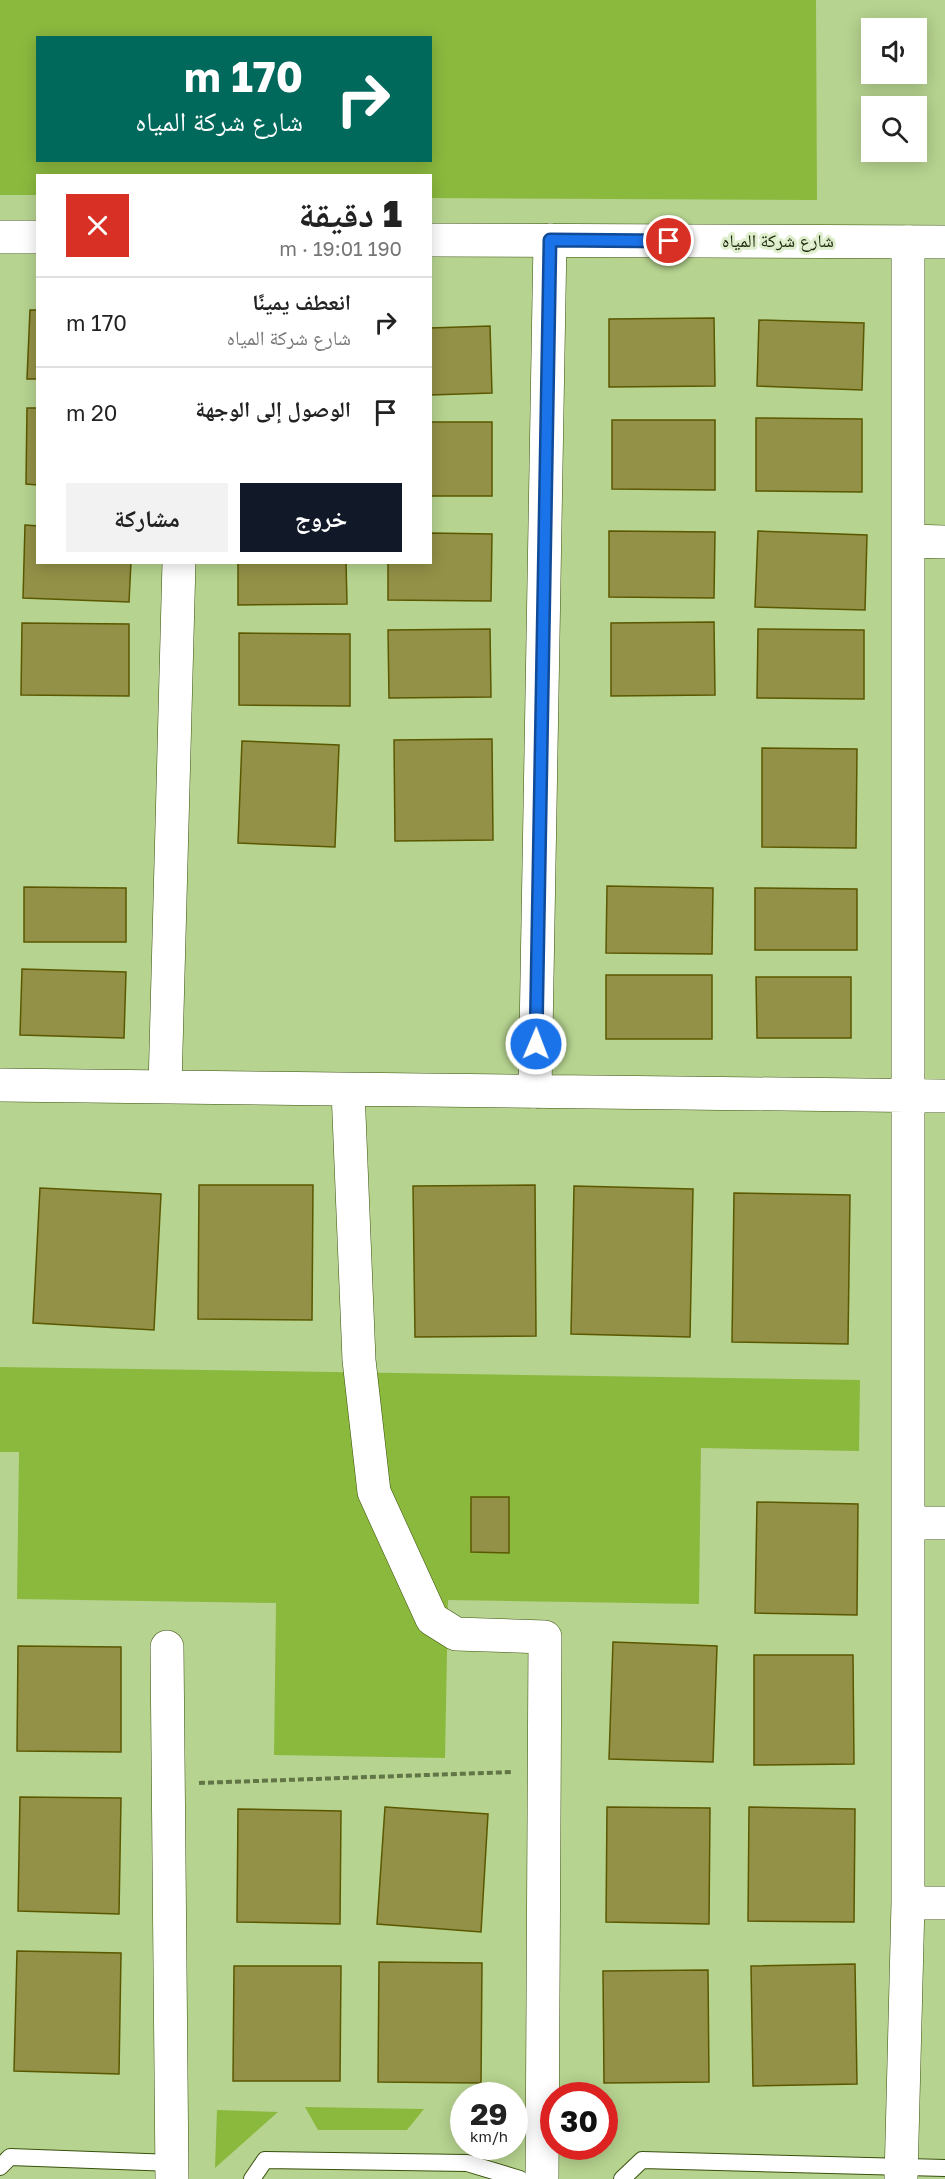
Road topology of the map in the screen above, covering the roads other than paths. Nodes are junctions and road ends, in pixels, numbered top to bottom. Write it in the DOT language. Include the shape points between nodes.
graph roads {
  1 [pos="0,237"];
  2 [pos="36,237"];
  3 [pos="432,240"];
  4 [pos="550,240"];
  5 [pos="908,242"];
  6 [pos="945,242"];
  7 [pos="908,542"];
  8 [pos="945,542"];
  9 [pos="179,564"];
  10 [pos="0,1085"];
  11 [pos="165,1087"];
  12 [pos="348,1090"];
  13 [pos="535,1092"];
  14 [pos="908,1096"];
  15 [pos="945,1096"];
  16 [pos="908,1523"];
  17 [pos="945,1523"];
  18 [pos="167,1647"];
  19 [pos="908,1903"];
  20 [pos="945,1904"];
  21 [pos="0,2167"];
  22 [pos="945,2168"];
  23 [pos="172,2171"];
  24 [pos="901,2174"];
  25 [pos="252,2179"];
  26 [pos="520,2179"];
  27 [pos="542,2179"];
  28 [pos="622,2179"];
  1 -- 2 [label="street"];
  3 -- 4 [label="street, شارع شركة المياه"];
  4 -- 5 [label="street, شارع شركة المياه"];
  4 -- 13 [label="street"];
  5 -- 6 [label="street, شارع شركة المياه"];
  5 -- 7 [label="street"];
  7 -- 8 [label="street"];
  7 -- 14 [label="street"];
  9 -- 11 [label="street"];
  10 -- 11 [label="street"];
  11 -- 12 [label="street"];
  12 -- 13 [label="street"];
  12 -- 27 [label="street" via="359,1360 374,1492 432,1619 456,1634 545,1637"];
  13 -- 14 [label="street"];
  14 -- 15 [label="street"];
  14 -- 16 [label="street"];
  16 -- 17 [label="street"];
  16 -- 19 [label="street"];
  18 -- 23 [label="street"];
  19 -- 20 [label="street"];
  19 -- 24 [label="street"];
  21 -- 23 [label="lane" via="10,2157"];
  22 -- 24 [label="lane"];
  24 -- 28 [label="lane" via="642,2160"];
  25 -- 26 [label="lane" via="265,2160 467,2163"];
}
